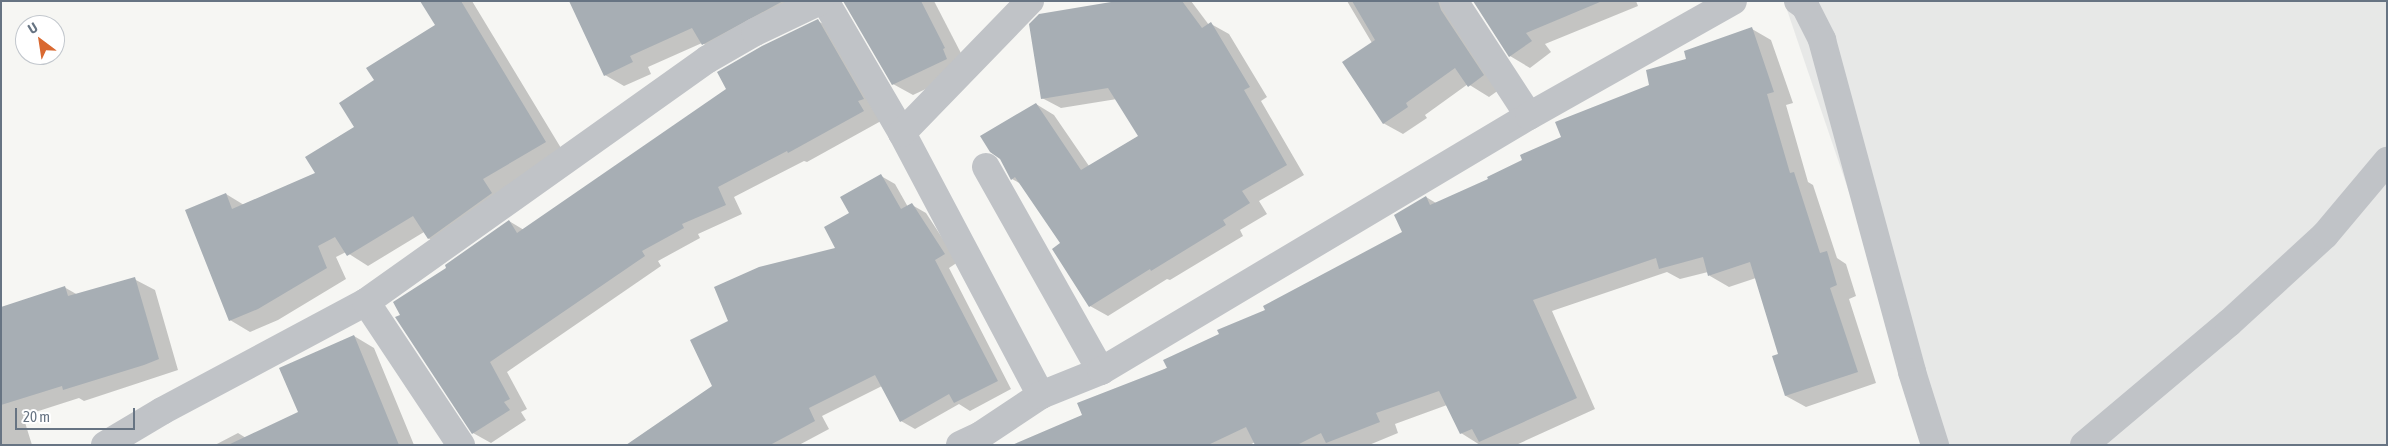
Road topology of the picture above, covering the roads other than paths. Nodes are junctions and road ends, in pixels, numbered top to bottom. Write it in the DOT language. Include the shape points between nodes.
graph roads {
  1 [pos="820,1"];
  2 [pos="824,1"];
  3 [pos="1030,1"];
  4 [pos="1454,1"];
  5 [pos="1733,1"];
  6 [pos="1798,1"];
  7 [pos="1529,116"];
  8 [pos="902,133"];
  9 [pos="2387,161"];
  10 [pos="986,167"];
  11 [pos="366,302"];
  12 [pos="1101,371"];
  13 [pos="1041,396"];
  14 [pos="976,441"];
  15 [pos="105,445"];
  16 [pos="461,445"];
  17 [pos="1935,445"];
  18 [pos="2084,445"];
  1 -- 11 [label="street" via="708,59"];
  2 -- 8 [label="street"];
  3 -- 8 [label="street"];
  4 -- 7 [label="street"];
  5 -- 7 [label="street"];
  6 -- 17 [label="street" via="1805,6 1822,40 1912,372"];
  7 -- 12 [label="street"];
  8 -- 13 [label="street"];
  9 -- 18 [label="street" via="2325,235 2228,323"];
  10 -- 12 [label="street"];
  11 -- 15 [label="street"];
  11 -- 16 [label="street"];
  12 -- 13 [label="street"];
  13 -- 14 [label="street"];
}
